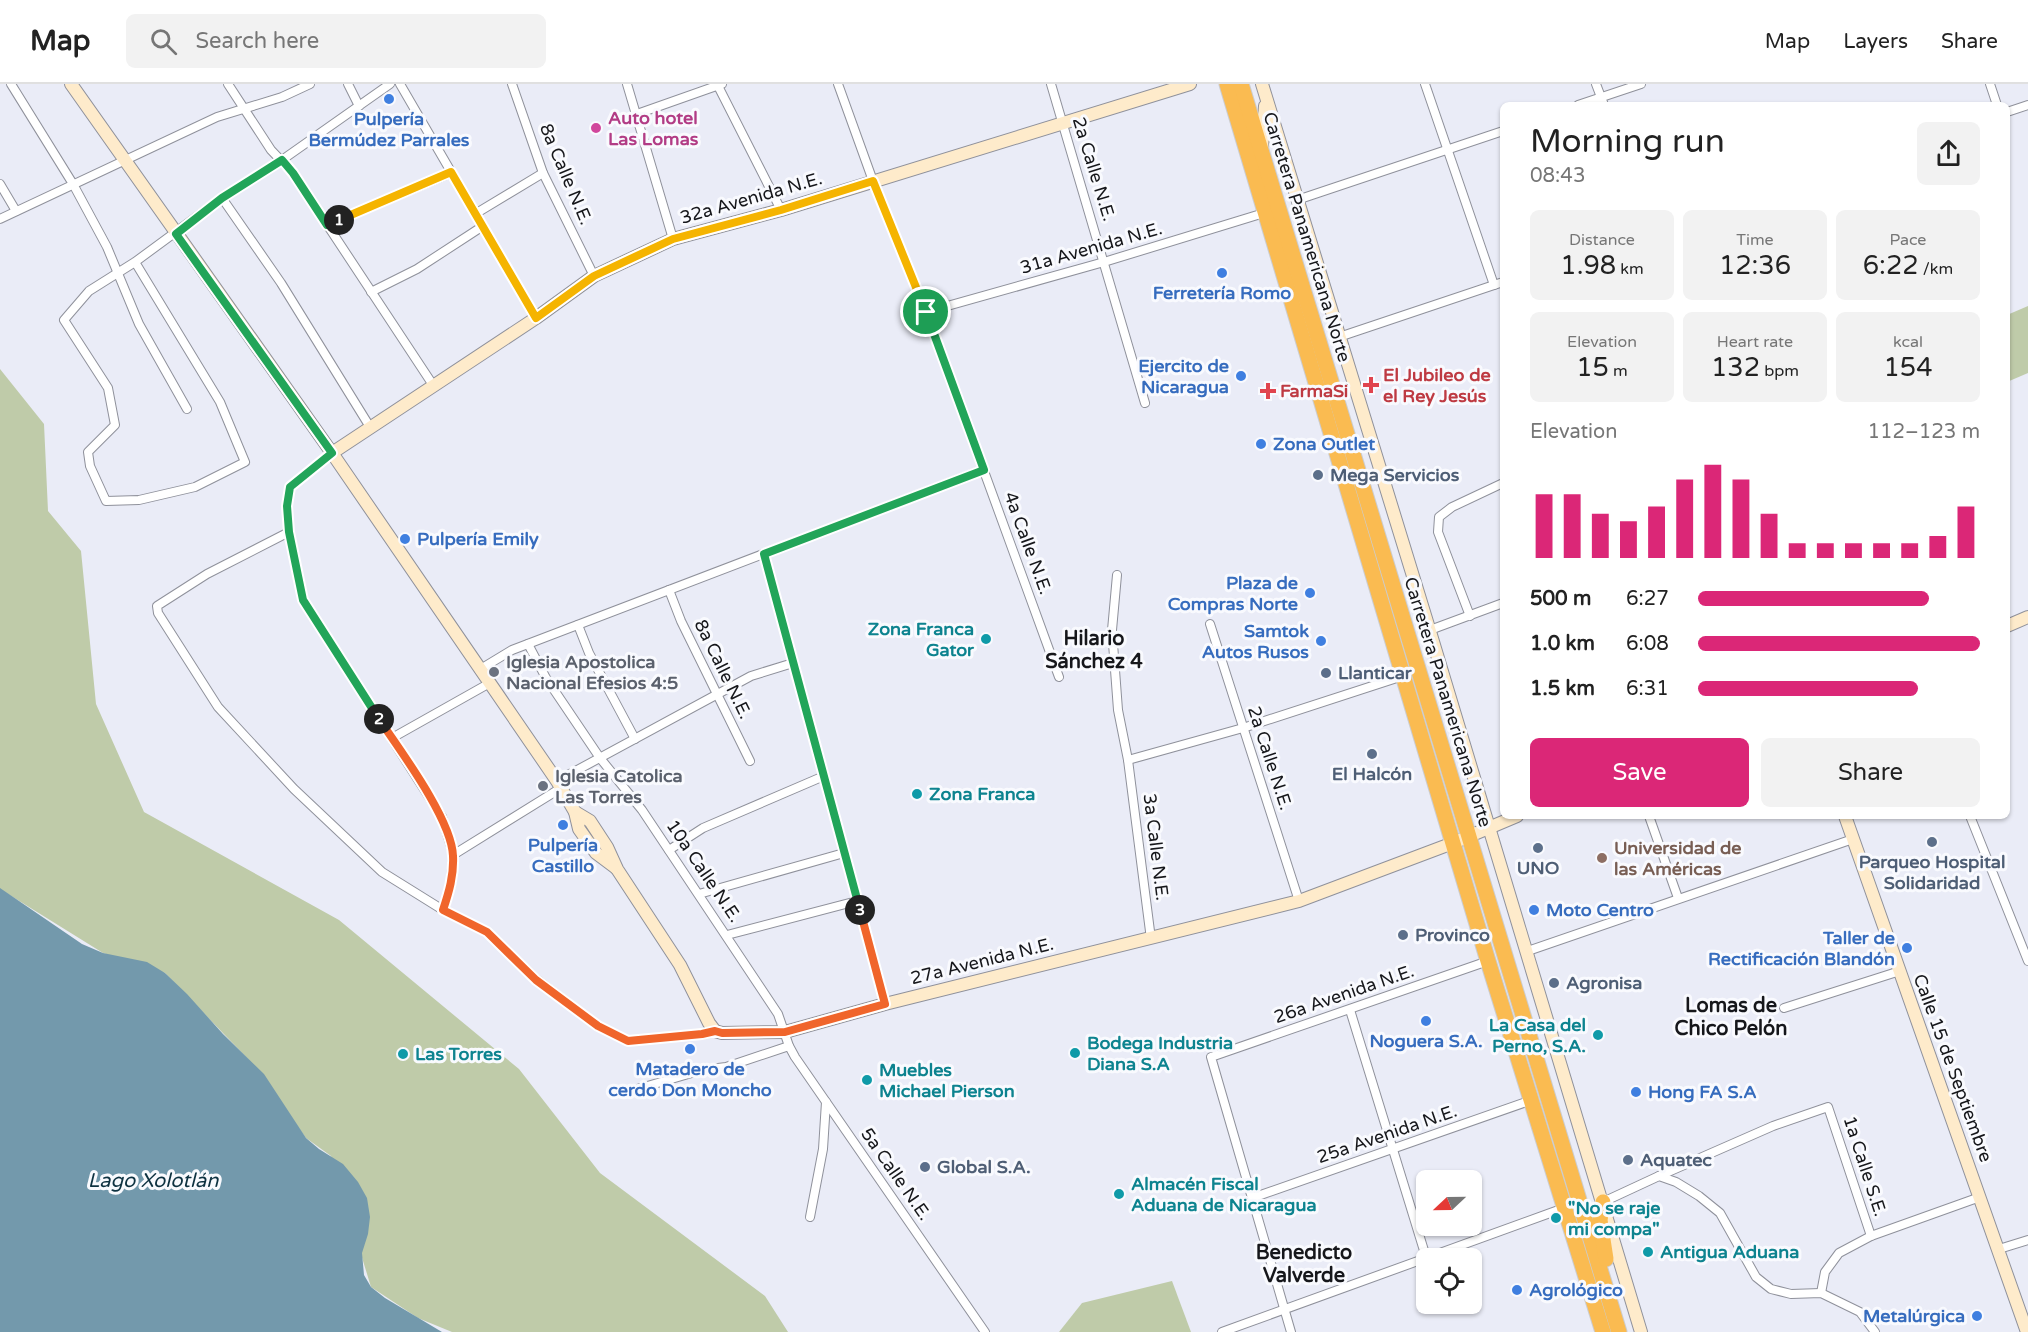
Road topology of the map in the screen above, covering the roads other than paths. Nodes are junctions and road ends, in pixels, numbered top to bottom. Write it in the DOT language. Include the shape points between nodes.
graph roads {
  1 [pos="11,84"];
  2 [pos="71,84"];
  3 [pos="228,84"];
  4 [pos="310,84"];
  5 [pos="348,84"];
  6 [pos="390,84"];
  7 [pos="400,84"];
  8 [pos="512,84"];
  9 [pos="627,84"];
  10 [pos="838,84"];
  11 [pos="1051,84"];
  12 [pos="1190,84"];
  13 [pos="1227,84"];
  14 [pos="1241,84"];
  15 [pos="1425,84"];
  16 [pos="1596,84"];
  17 [pos="1641,84"];
  18 [pos="1990,84"];
  19 [pos="719,85"];
  20 [pos="1263,90"];
  21 [pos="1602,101"];
  22 [pos="1997,102"];
  23 [pos="2028,105"];
  24 [pos="359,106"];
  25 [pos="245,109"];
  26 [pos="2010,111"];
  27 [pos="637,114"];
  28 [pos="1063,124"];
  29 [pos="1500,132"];
  30 [pos="1447,151"];
  31 [pos="1262,155"];
  32 [pos="124,160"];
  33 [pos="282,160"];
  34 [pos="451,172"];
  35 [pos="543,173"];
  36 [pos="873,181"];
  37 [pos="0,184"];
  38 [pos="73,184"];
  39 [pos="222,198"];
  40 [pos="1297,200"];
  41 [pos="781,210"];
  42 [pos="16,211"];
  43 [pos="1264,213"];
  44 [pos="476,214"];
  45 [pos="0,219"];
  46 [pos="327,225"];
  47 [pos="483,226"];
  48 [pos="176,234"];
  49 [pos="673,239"];
  50 [pos="135,262"];
  51 [pos="1104,262"];
  52 [pos="118,274"];
  53 [pos="594,276"];
  54 [pos="1500,283"];
  55 [pos="1494,285"];
  56 [pos="371,292"];
  57 [pos="926,312"];
  58 [pos="536,318"];
  59 [pos="1339,337"];
  60 [pos="433,385"];
  61 [pos="1145,402"];
  62 [pos="187,409"];
  63 [pos="370,427"];
  64 [pos="332,453"];
  65 [pos="984,470"];
  66 [pos="1500,484"];
  67 [pos="289,532"];
  68 [pos="764,554"];
  69 [pos="1117,575"];
  70 [pos="669,590"];
  71 [pos="1500,604"];
  72 [pos="1470,616"];
  73 [pos="2028,617"];
  74 [pos="1210,624"];
  75 [pos="578,625"];
  76 [pos="2010,625"];
  77 [pos="1430,630"];
  78 [pos="528,644"];
  79 [pos="793,663"];
  80 [pos="479,670"];
  81 [pos="1403,676"];
  82 [pos="1059,677"];
  83 [pos="488,684"];
  84 [pos="717,694"];
  85 [pos="1243,728"];
  86 [pos="392,738"];
  87 [pos="635,739"];
  88 [pos="600,758"];
  89 [pos="1128,760"];
  90 [pos="750,761"];
  91 [pos="824,776"];
  92 [pos="559,785"];
  93 [pos="1509,819"];
  94 [pos="1650,819"];
  95 [pos="1846,819"];
  96 [pos="1971,819"];
  97 [pos="1488,827"];
  98 [pos="1469,836"];
  99 [pos="1853,839"];
  100 [pos="1453,843"];
  101 [pos="669,850"];
  102 [pos="844,853"];
  103 [pos="453,855"];
  104 [pos="699,894"];
  105 [pos="1678,898"];
  106 [pos="857,901"];
  107 [pos="1299,901"];
  108 [pos="443,910"];
  109 [pos="727,935"];
  110 [pos="1151,939"];
  111 [pos="1525,952"];
  112 [pos="1488,961"];
  113 [pos="2028,961"];
  114 [pos="1900,971"];
  115 [pos="885,1004"];
  116 [pos="1784,1008"];
  117 [pos="1350,1010"];
  118 [pos="715,1031"];
  119 [pos="785,1032"];
  120 [pos="789,1046"];
  121 [pos="627,1092"];
  122 [pos="1532,1100"];
  123 [pos="826,1102"];
  124 [pos="1393,1149"];
  125 [pos="1659,1176"];
  126 [pos="1980,1197"];
  127 [pos="1252,1198"];
  128 [pos="1603,1202"];
  129 [pos="1564,1208"];
  130 [pos="810,1217"];
  131 [pos="1871,1236"];
  132 [pos="2028,1240"];
  133 [pos="1423,1248"];
  134 [pos="1451,1248"];
  135 [pos="1999,1249"];
  136 [pos="1416,1261"];
  137 [pos="1821,1293"];
  138 [pos="1285,1308"];
  139 [pos="985,1332"];
  140 [pos="1222,1332"];
  141 [pos="1291,1332"];
  142 [pos="1603,1332"];
  143 [pos="1621,1332"];
  144 [pos="1641,1332"];
  145 [pos="1875,1332"];
  146 [pos="2027,1332"];
  1 -- 38 [label="street"];
  2 -- 32 [label="street"];
  3 -- 25 [label="street"];
  4 -- 25 [label="street"];
  5 -- 24 [label="street"];
  6 -- 24 [label="street"];
  7 -- 34 [label="street"];
  8 -- 35 [label="street, 8a Calle N.E."];
  9 -- 27 [label="street"];
  10 -- 36 [label="street, 4a Calle N.E."];
  11 -- 28 [label="street, 2a Calle N.E."];
  12 -- 28 [label="street, 32a Avenida N.E."];
  13 -- 43 [label="highway, Carretera Panamericana Norte"];
  14 -- 31 [label="highway, Carretera Panamericana Norte"];
  15 -- 30 [label="street"];
  16 -- 21 [label="street"];
  17 -- 21 [label="street"];
  18 -- 22 [label="street"];
  19 -- 27 [label="street"];
  19 -- 41 [label="street"];
  20 -- 31 [label="street"];
  20 -- 40 [label="street"];
  23 -- 26 [label="street"];
  24 -- 33 [label="street"];
  25 -- 32 [label="street" via="217,117"];
  25 -- 33 [label="street" via="271,150"];
  27 -- 49 [label="street"];
  28 -- 36 [label="street, 32a Avenida N.E."];
  28 -- 51 [label="street, 2a Calle N.E."];
  29 -- 30 [label="street"];
  30 -- 40 [label="street"];
  30 -- 55 [label="street"];
  31 -- 98 [label="highway, Carretera Panamericana Norte"];
  32 -- 38 [label="street"];
  32 -- 48 [label="street"];
  33 -- 39 [label="street"];
  33 -- 46 [label="street"];
  34 -- 44 [label="street"];
  34 -- 46 [label="street"];
  35 -- 44 [label="street"];
  35 -- 53 [label="street, 8a Calle N.E."];
  36 -- 41 [label="street, 32a Avenida N.E."];
  36 -- 57 [label="street, 4a Calle N.E."];
  37 -- 42 [label="street"];
  38 -- 42 [label="street"];
  38 -- 52 [label="street"];
  39 -- 48 [label="street"];
  39 -- 63 [label="street" via="281,283"];
  40 -- 59 [label="street"];
  41 -- 49 [label="street, 32a Avenida N.E."];
  42 -- 45 [label="street"];
  43 -- 51 [label="street, 31a Avenida N.E."];
  43 -- 81 [label="highway, Carretera Panamericana Norte"];
  44 -- 47 [label="street"];
  46 -- 56 [label="street"];
  47 -- 56 [label="street" via="417,269"];
  47 -- 58 [label="street"];
  48 -- 50 [label="street"];
  48 -- 64 [label="street"];
  49 -- 53 [label="street, 32a Avenida N.E."];
  50 -- 52 [label="street"];
  50 -- 52 [label="street" via="220,402 245,462 195,487 140,500 106,501 88,452 115,425 108,388 64,320 89,291"];
  51 -- 57 [label="street, 31a Avenida N.E."];
  51 -- 61 [label="street, 2a Calle N.E."];
  52 -- 62 [label="street" via="139,324"];
  53 -- 58 [label="street, 32a Avenida N.E."];
  54 -- 55 [label="street"];
  55 -- 59 [label="street"];
  56 -- 60 [label="street"];
  57 -- 65 [label="street, 4a Calle N.E."];
  58 -- 60 [label="street, 32a Avenida N.E."];
  59 -- 77 [label="street"];
  60 -- 63 [label="street, 32a Avenida N.E."];
  63 -- 64 [label="street, 32a Avenida N.E."];
  64 -- 67 [label="street" via="290,487"];
  64 -- 80 [label="street"];
  65 -- 68 [label="street"];
  65 -- 82 [label="street, 4a Calle N.E."];
  66 -- 72 [label="street" via="1438,517 1438,532"];
  67 -- 86 [label="street" via="303,600"];
  67 -- 108 [label="street, 27a Avenida N.E." via="207,574 156,606 158,614 218,707 294,789 382,872"];
  68 -- 70 [label="street"];
  68 -- 79 [label="street"];
  69 -- 89 [label="street, 3a Calle N.E." via="1112,630 1118,710"];
  70 -- 75 [label="street"];
  70 -- 84 [label="street, 8a Calle N.E."];
  71 -- 72 [label="street"];
  72 -- 77 [label="street"];
  73 -- 76 [label="street"];
  74 -- 85 [label="street, 2a Calle N.E."];
  75 -- 78 [label="street"];
  75 -- 87 [label="street"];
  77 -- 97 [label="street"];
  78 -- 80 [label="street"];
  78 -- 88 [label="street, 10a Calle N.E."];
  79 -- 84 [label="street" via="751,676"];
  79 -- 91 [label="street"];
  80 -- 83 [label="street"];
  81 -- 85 [label="street"];
  81 -- 100 [label="highway, Carretera Panamericana Norte"];
  83 -- 86 [label="street"];
  83 -- 92 [label="street"];
  84 -- 87 [label="street"];
  84 -- 90 [label="street, 8a Calle N.E."];
  85 -- 89 [label="street"];
  85 -- 107 [label="street, 2a Calle N.E."];
  86 -- 103 [label="street" via="442,817"];
  87 -- 88 [label="street"];
  88 -- 92 [label="street"];
  88 -- 101 [label="street, 10a Calle N.E."];
  89 -- 110 [label="street, 3a Calle N.E."];
  91 -- 101 [label="street" via="703,828"];
  91 -- 102 [label="street"];
  92 -- 103 [label="street"];
  92 -- 118 [label="street" via="575,812 590,821 607,847 617,869 680,965"];
  93 -- 97 [label="street, 27a Avenida N.E."];
  94 -- 105 [label="street"];
  95 -- 99 [label="street, Calle 15 de Septiembre"];
  96 -- 113 [label="street"];
  97 -- 98 [label="street, 27a Avenida N.E."];
  97 -- 111 [label="street"];
  98 -- 100 [label="street, 27a Avenida N.E."];
  98 -- 143 [label="highway, Carretera Panamericana Norte"];
  99 -- 105 [label="street"];
  99 -- 114 [label="street, Calle 15 de Septiembre"];
  100 -- 107 [label="street, 27a Avenida N.E."];
  100 -- 112 [label="highway, Carretera Panamericana Norte"];
  101 -- 104 [label="street, 10a Calle N.E."];
  102 -- 104 [label="street"];
  102 -- 106 [label="street"];
  103 -- 108 [label="street" via="451,884"];
  104 -- 109 [label="street, 10a Calle N.E."];
  105 -- 111 [label="street"];
  106 -- 109 [label="street"];
  106 -- 115 [label="street"];
  107 -- 110 [label="street, 27a Avenida N.E."];
  108 -- 118 [label="street, 27a Avenida N.E." via="487,932 536,980 598,1026 628,1041"];
  109 -- 119 [label="street, 10a Calle N.E." via="778,1014"];
  110 -- 115 [label="street, 27a Avenida N.E."];
  111 -- 128 [label="street"];
  112 -- 117 [label="street, 26a Avenida N.E."];
  112 -- 122 [label="highway, Carretera Panamericana Norte"];
  114 -- 116 [label="street"];
  114 -- 126 [label="street, Calle 15 de Septiembre"];
  115 -- 119 [label="street, 27a Avenida N.E."];
  117 -- 124 [label="street"];
  117 -- 127 [label="street, 26a Avenida N.E." via="1211,1057"];
  118 -- 119 [label="street, 27a Avenida N.E."];
  119 -- 120 [label="street, 5a Calle N.E."];
  120 -- 121 [label="street"];
  120 -- 123 [label="street, 5a Calle N.E."];
  122 -- 124 [label="street, 25a Avenida N.E."];
  122 -- 129 [label="highway, Carretera Panamericana Norte"];
  123 -- 130 [label="street" via="823,1149"];
  123 -- 139 [label="street, 5a Calle N.E."];
  124 -- 127 [label="street, 25a Avenida N.E."];
  124 -- 133 [label="street"];
  125 -- 128 [label="street"];
  125 -- 131 [label="street, 1a Calle S.E." via="1773,1126 1828,1107"];
  125 -- 137 [label="street" via="1699,1196 1720,1213 1756,1277 1772,1289 1791,1294"];
  126 -- 131 [label="street"];
  126 -- 135 [label="street, Calle 15 de Septiembre"];
  127 -- 138 [label="street"];
  128 -- 143 [label="highway" via="1603,1250 1622,1314"];
  128 -- 144 [label="street"];
  129 -- 134 [label="street"];
  129 -- 142 [label="highway, Carretera Panamericana Norte"];
  131 -- 137 [label="street" via="1839,1254 1825,1272"];
  132 -- 135 [label="street"];
  135 -- 146 [label="street, Calle 15 de Septiembre"];
  136 -- 138 [label="street"];
  137 -- 145 [label="street" via="1860,1312"];
  138 -- 140 [label="street"];
  138 -- 141 [label="street"];
}
